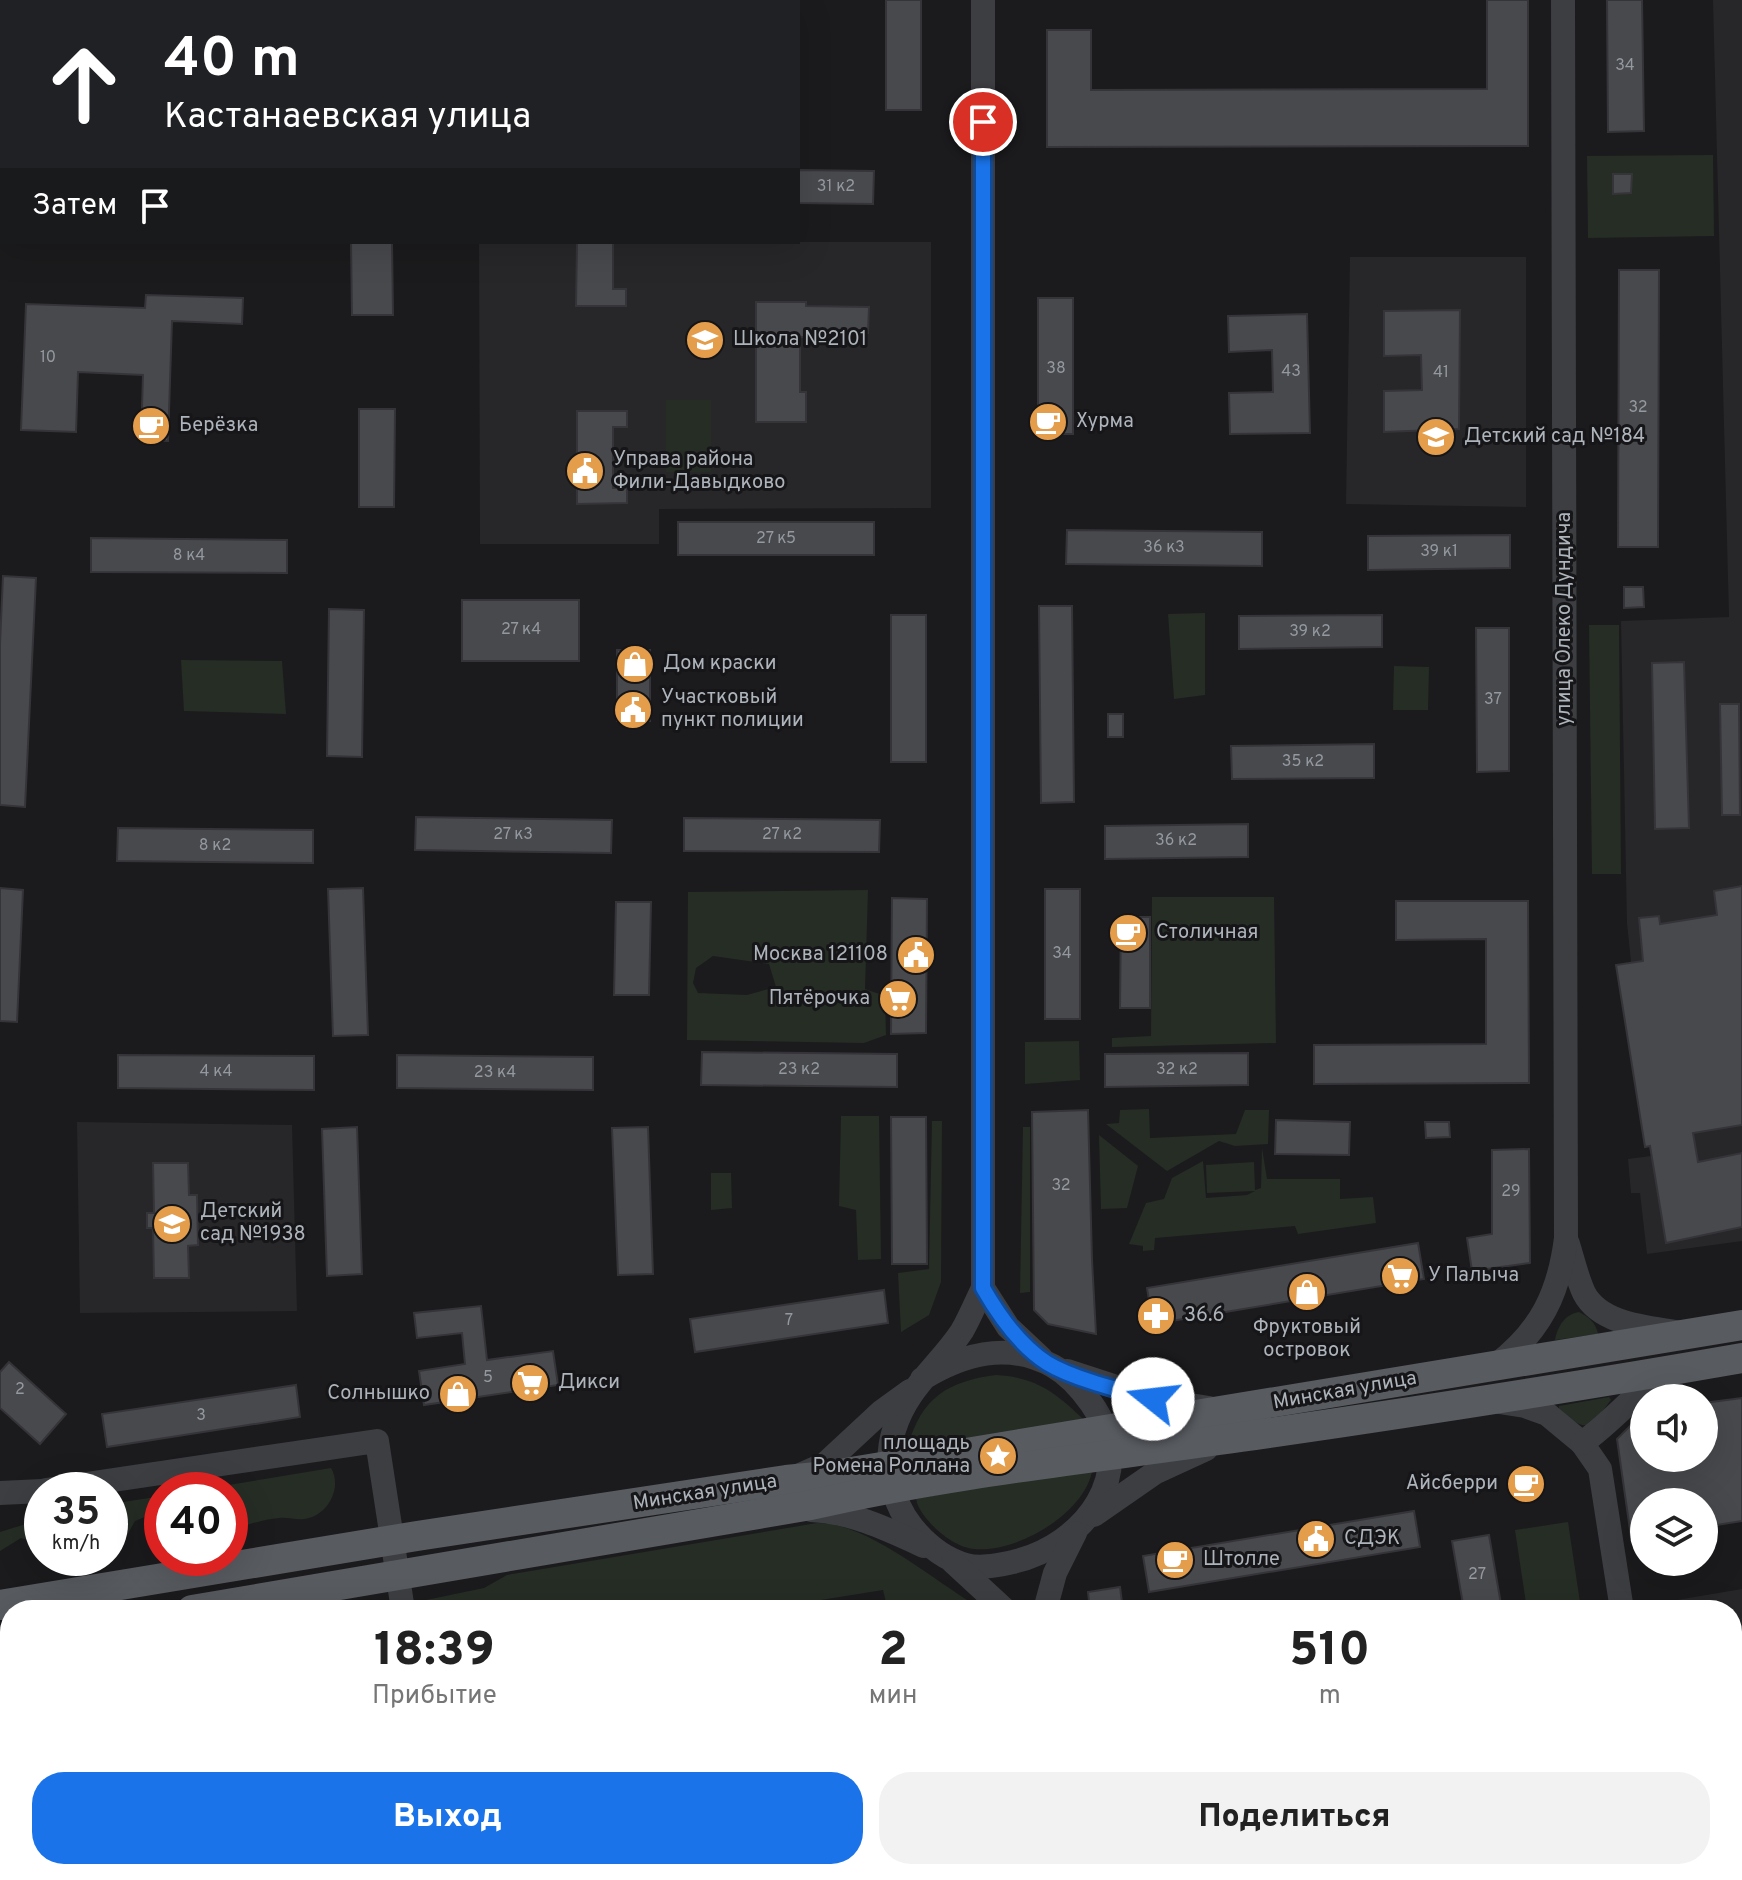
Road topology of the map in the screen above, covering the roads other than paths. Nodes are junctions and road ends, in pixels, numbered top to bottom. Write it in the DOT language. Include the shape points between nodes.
graph roads {
  1 [pos="983,0"];
  2 [pos="1563,0"];
  3 [pos="1566,1238"];
  4 [pos="983,1288"];
  5 [pos="1742,1325"];
  6 [pos="1688,1334"];
  7 [pos="1742,1358"];
  8 [pos="1051,1365"];
  9 [pos="1496,1365"];
  10 [pos="1664,1371"];
  11 [pos="918,1383"];
  12 [pos="1481,1399"];
  13 [pos="1236,1424"];
  14 [pos="1108,1442"];
  15 [pos="1582,1443"];
  16 [pos="891,1476"];
  17 [pos="128,1478"];
  18 [pos="0,1493"];
  19 [pos="24,1493"];
  20 [pos="788,1494"];
  21 [pos="1081,1526"];
  22 [pos="392,1540"];
  23 [pos="944,1556"];
  24 [pos="398,1576"];
  25 [pos="30,1600"];
  26 [pos="253,1600"];
  27 [pos="402,1600"];
  28 [pos="994,1600"];
  29 [pos="1048,1600"];
  30 [pos="1620,1600"];
  1 -- 4 [label="street"];
  2 -- 3 [label="street, улица Олеко Дундича"];
  3 -- 6 [label="street, улица Олеко Дундича" via="1585,1296 1603,1313"];
  3 -- 9 [label="street, улица Олеко Дундича" via="1561,1272 1539,1322"];
  4 -- 8 [label="street" via="1008,1327"];
  4 -- 11 [label="street" via="961,1332"];
  5 -- 6 [label="main road, Минская улица"];
  6 -- 9 [label="main road, Минская улица"];
  7 -- 10 [label="main road, Минская улица"];
  8 -- 11 [label="street" via="1016,1353 979,1353"];
  8 -- 13 [label="street"];
  8 -- 14 [label="street" via="1081,1389 1101,1417"];
  9 -- 13 [label="main road, Минская улица"];
  10 -- 12 [label="main road, Минская улица"];
  10 -- 15 [label="street"];
  11 -- 16 [label="street" via="894,1430"];
  11 -- 20 [label="street"];
  12 -- 13 [label="main road, Минская улица"];
  12 -- 15 [label="street" via="1547,1414"];
  13 -- 14 [label="main road, Минская улица"];
  13 -- 21 [label="street"];
  14 -- 16 [label="main road, Минская улица"];
  14 -- 21 [label="street" via="1109,1473 1103,1492"];
  15 -- 30 [label="street" via="1600,1469"];
  16 -- 20 [label="main road, Минская улица"];
  16 -- 23 [label="street" via="907,1520"];
  17 -- 22 [label="street" via="377,1441"];
  18 -- 19 [label="street"];
  20 -- 22 [label="main road, Минская улица"];
  20 -- 23 [label="street"];
  20 -- 24 [label="main road, Минская улица"];
  21 -- 23 [label="street" via="1034,1556 1002,1564 966,1565"];
  21 -- 29 [label="street" via="1055,1573"];
  22 -- 24 [label="street"];
  22 -- 25 [label="main road, Минская улица"];
  23 -- 28 [label="street"];
  24 -- 26 [label="main road, Минская улица"];
  24 -- 27 [label="street"];
}
